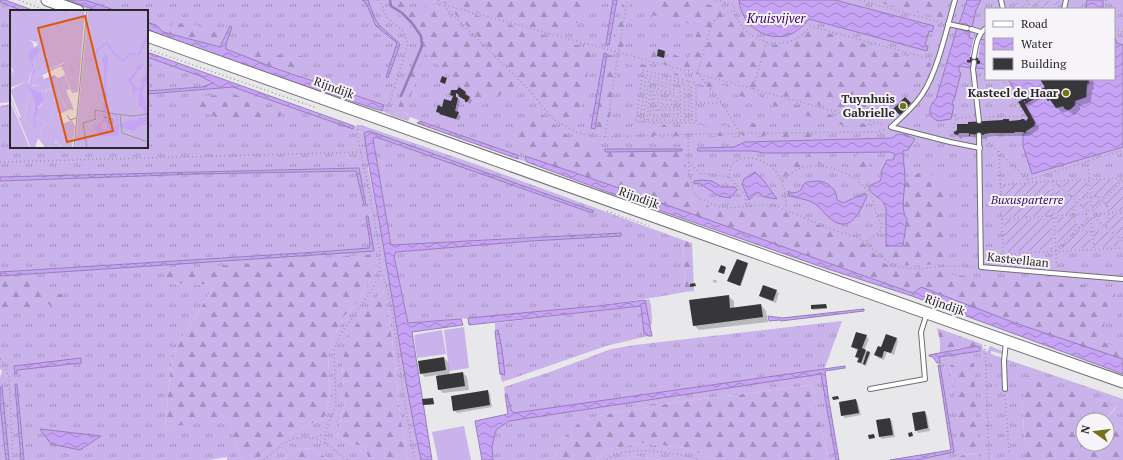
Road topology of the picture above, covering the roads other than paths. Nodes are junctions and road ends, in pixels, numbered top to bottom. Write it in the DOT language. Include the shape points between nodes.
graph roads {
  1 [pos="47,0"];
  2 [pos="955,0"];
  3 [pos="75,10"];
  4 [pos="948,24"];
  5 [pos="985,29"];
  6 [pos="981,32"];
  7 [pos="148,36"];
  8 [pos="978,119"];
  9 [pos="979,135"];
  10 [pos="980,148"];
  11 [pos="1123,279"];
  12 [pos="927,312"];
  13 [pos="1006,340"];
  14 [pos="1123,382"];
  15 [pos="870,389"];
  16 [pos="1005,389"];
  1 -- 3 [label="street"];
  2 -- 4 [label="lane"];
  4 -- 6 [label="lane"];
  4 -- 10 [label="lane" via="928,86 917,102 891,126"];
  5 -- 6 [label="lane"];
  6 -- 8 [label="lane" via="973,69"];
  7 -- 12 [label="street, Rijndijk"];
  9 -- 10 [label="lane, Kasteellaan"];
  10 -- 11 [label="lane, Kasteellaan" via="981,267"];
  12 -- 13 [label="street, Rijndijk"];
  12 -- 15 [label="lane" via="921,332 925,379"];
  13 -- 14 [label="street, Rijndijk"];
  13 -- 16 [label="lane"];
}
